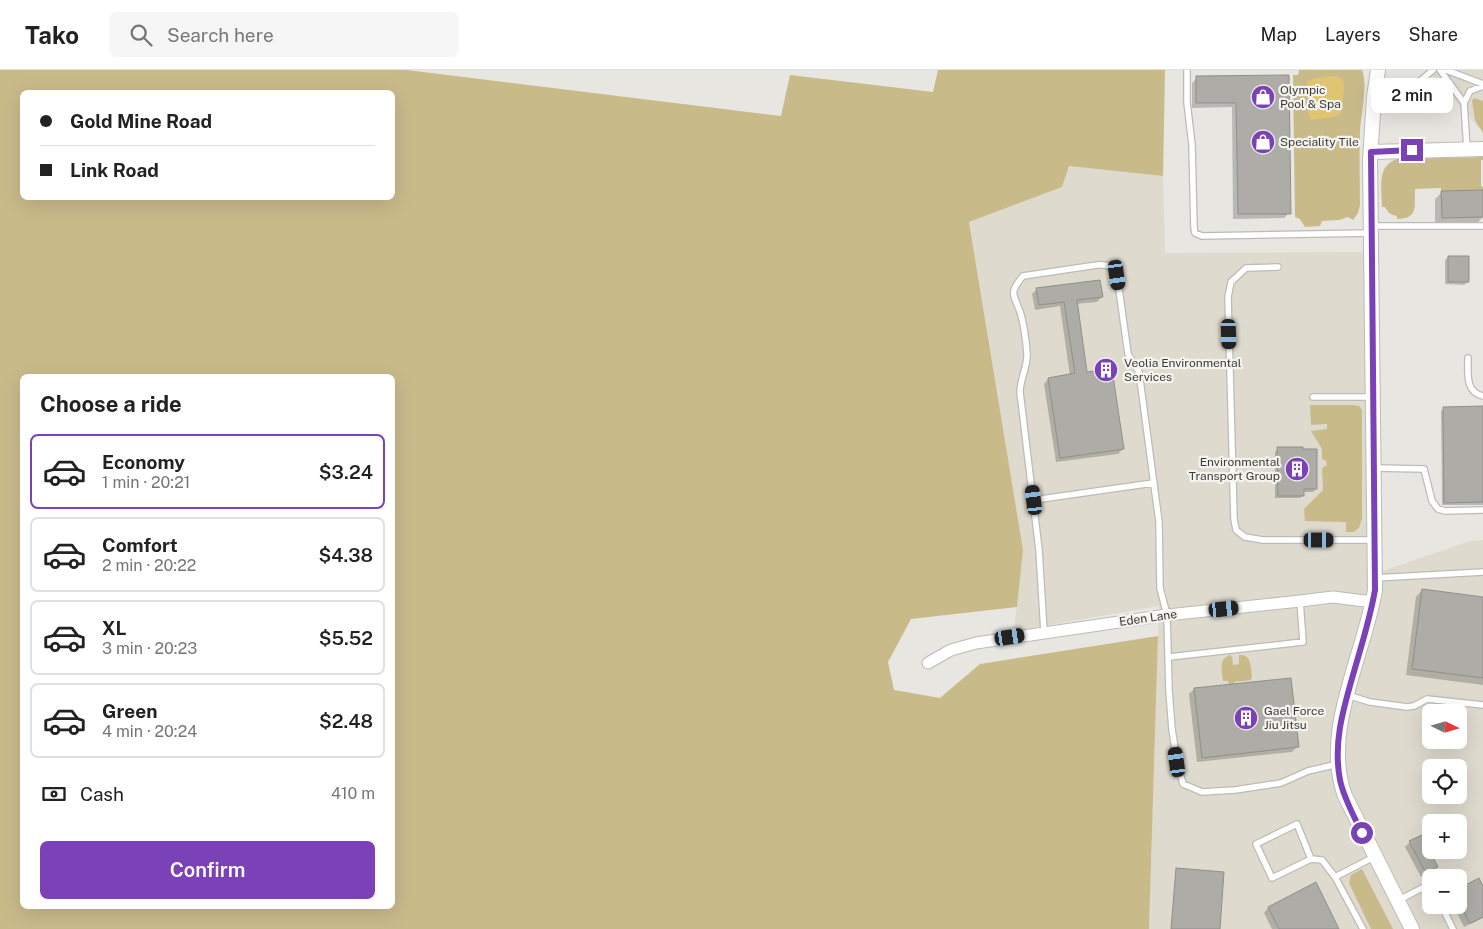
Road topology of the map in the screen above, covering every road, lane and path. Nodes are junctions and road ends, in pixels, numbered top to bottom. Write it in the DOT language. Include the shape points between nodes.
graph roads {
  1 [pos="1187,70"];
  2 [pos="1378,70"];
  3 [pos="1433,70"];
  4 [pos="1440,70"];
  5 [pos="1446,70"];
  6 [pos="1483,85"];
  7 [pos="1401,90"];
  8 [pos="1464,103"];
  9 [pos="1466,149"];
  10 [pos="1483,149"];
  11 [pos="1371,152"];
  12 [pos="1483,226"];
  13 [pos="1371,230"];
  14 [pos="1278,268"];
  15 [pos="1468,358"];
  16 [pos="1483,396"];
  17 [pos="1313,397"];
  18 [pos="1373,397"];
  19 [pos="1374,468"];
  20 [pos="1153,483"];
  21 [pos="1034,500"];
  22 [pos="1483,510"];
  23 [pos="1375,540"];
  24 [pos="1483,572"];
  25 [pos="1375,578"];
  26 [pos="1300,601"];
  27 [pos="1373,602"];
  28 [pos="1167,615"];
  29 [pos="1044,632"];
  30 [pos="1169,657"];
  31 [pos="928,663"];
  32 [pos="1347,696"];
  33 [pos="1483,705"];
  34 [pos="1338,764"];
  35 [pos="1374,857"];
  36 [pos="1311,859"];
  37 [pos="1335,877"];
  38 [pos="1422,888"];
  39 [pos="1398,901"];
  40 [pos="1446,914"];
  41 [pos="1362,929"];
  42 [pos="1412,929"];
  43 [pos="1453,929"];
  1 -- 13 [label="lane" via="1195,233 1202,236"];
  2 -- 11 [label="street"];
  3 -- 7 [label="lane" via="1414,87"];
  4 -- 8 [label="lane"];
  5 -- 6 [label="lane"];
  6 -- 8 [label="lane" via="1470,90"];
  8 -- 9 [label="lane"];
  9 -- 10 [label="street"];
  9 -- 11 [label="street"];
  11 -- 13 [label="street"];
  12 -- 13 [label="lane"];
  13 -- 18 [label="street"];
  14 -- 23 [label="lane" via="1246,268 1231,282 1228,297 1236,530 1245,537 1263,540"];
  15 -- 16 [label="lane" via="1470,387 1474,393"];
  17 -- 18 [label="lane"];
  18 -- 19 [label="street"];
  19 -- 22 [label="lane" via="1424,469 1432,501 1438,509"];
  19 -- 23 [label="street"];
  20 -- 21 [label="lane"];
  20 -- 21 [label="lane" via="1139,372 1128,354 1117,275 1111,266 1097,265 1023,276 1015,288 1014,300 1021,316 1027,354 1020,392"];
  20 -- 28 [label="lane" via="1159,522 1160,588"];
  21 -- 29 [label="lane"];
  23 -- 25 [label="street"];
  24 -- 25 [label="lane"];
  25 -- 27 [label="street"];
  26 -- 27 [label="street, Eden Lane" via="1333,597"];
  26 -- 28 [label="street, Eden Lane"];
  26 -- 30 [label="lane" via="1303,642"];
  27 -- 32 [label="street"];
  28 -- 29 [label="street, Eden Lane"];
  28 -- 30 [label="lane"];
  29 -- 31 [label="street, Eden Lane" via="963,646"];
  30 -- 34 [label="lane" via="1172,729 1183,784 1202,792 1236,790 1282,783 1308,771"];
  32 -- 33 [label="lane" via="1407,707 1427,699"];
  32 -- 34 [label="street" via="1340,724"];
  34 -- 35 [label="street" via="1345,796"];
  35 -- 37 [label="lane"];
  35 -- 39 [label="street"];
  36 -- 36 [label="lane" via="1297,824 1256,844 1272,878"];
  36 -- 37 [label="lane" via="1322,860"];
  37 -- 41 [label="lane"];
  38 -- 39 [label="lane"];
  39 -- 42 [label="street"];
  40 -- 43 [label="lane"];
}
